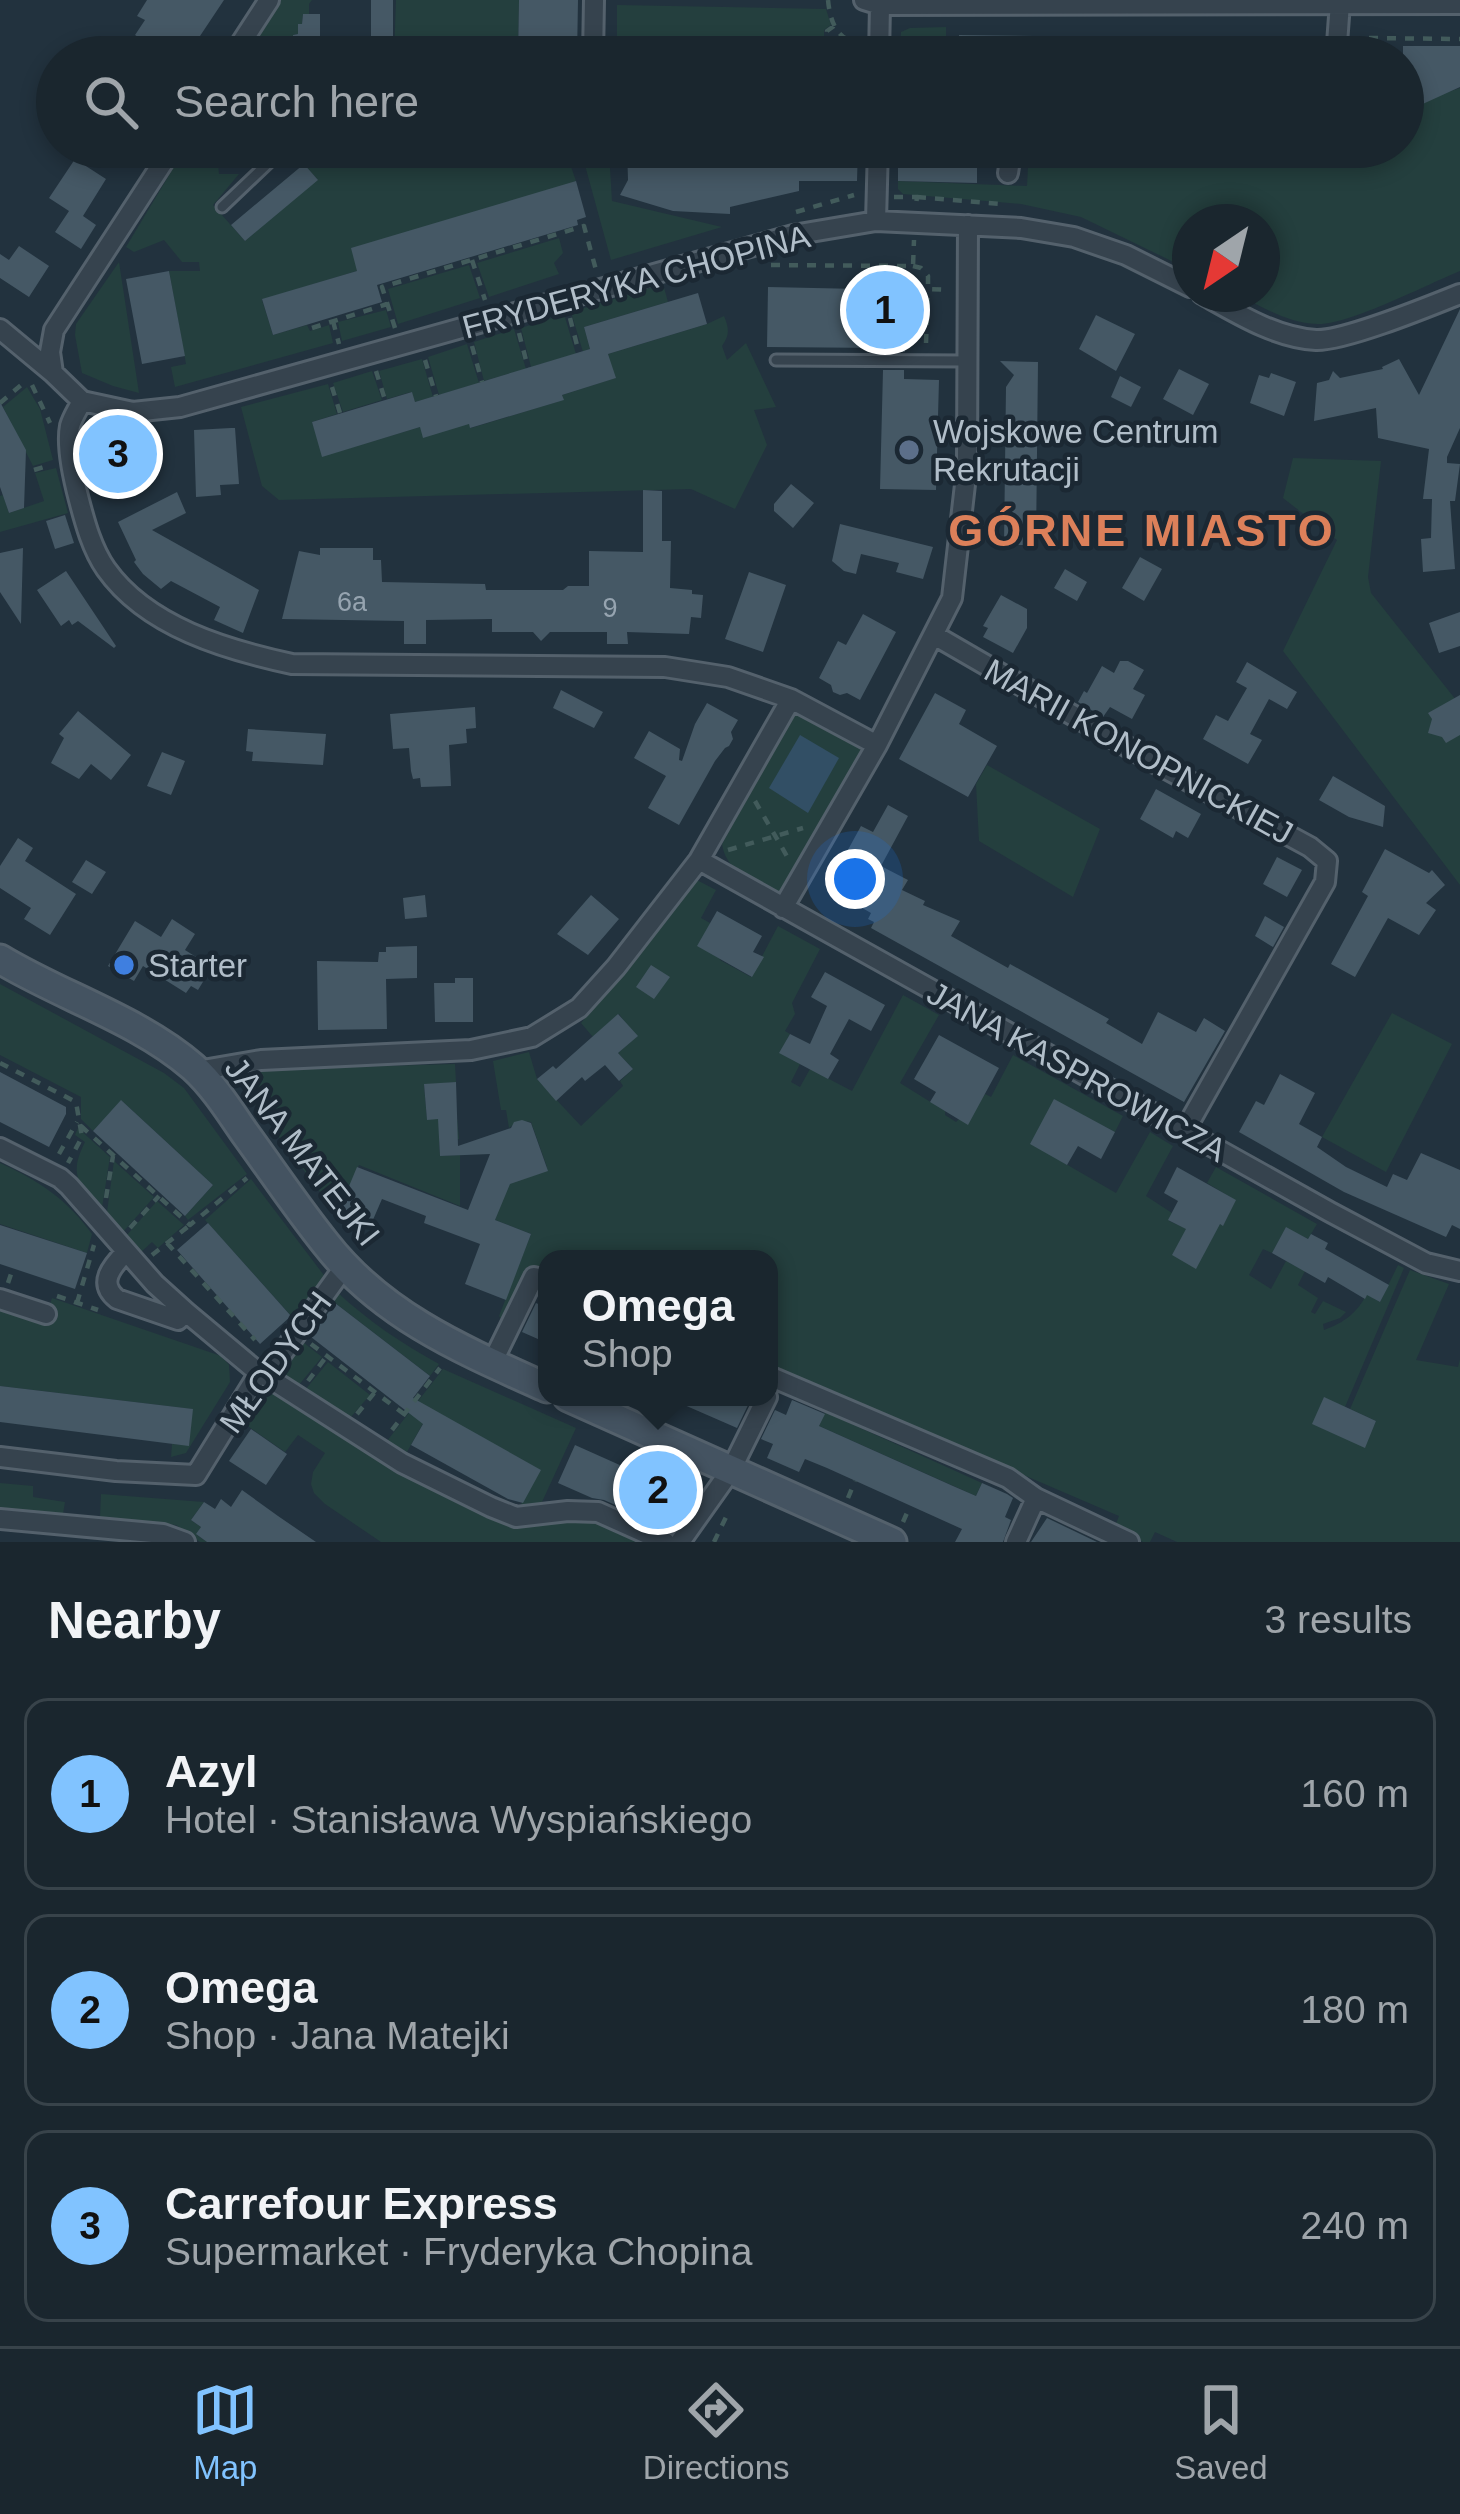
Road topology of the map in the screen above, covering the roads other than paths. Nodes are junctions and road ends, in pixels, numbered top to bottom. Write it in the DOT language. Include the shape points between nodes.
graph roads {
  1 [pos="269,0"];
  2 [pos="594,0"];
  3 [pos="872,2"];
  4 [pos="1194,2"];
  5 [pos="1450,2"];
  6 [pos="1340,4"];
  7 [pos="246,36"];
  8 [pos="593,36"];
  9 [pos="881,36"];
  10 [pos="1338,36"];
  11 [pos="159,168"];
  12 [pos="263,168"];
  13 [pos="877,168"];
  14 [pos="1009,168"];
  15 [pos="1008,173"];
  16 [pos="222,207"];
  17 [pos="876,220"];
  18 [pos="968,225"];
  19 [pos="1172,278"];
  20 [pos="1460,294"];
  21 [pos="1236,312"];
  22 [pos="0,329"];
  23 [pos="776,360"];
  24 [pos="966,362"];
  25 [pos="53,373"];
  26 [pos="82,401"];
  27 [pos="934,635"];
  28 [pos="790,699"];
  29 [pos="877,745"];
  30 [pos="698,860"];
  31 [pos="783,908"];
  32 [pos="0,959"];
  33 [pos="197,1071"];
  34 [pos="1185,1130"];
  35 [pos="0,1148"];
  36 [pos="131,1250"];
  37 [pos="345,1266"];
  38 [pos="1460,1271"];
  39 [pos="538,1279"];
  40 [pos="0,1300"];
  41 [pos="186,1312"];
  42 [pos="46,1314"];
  43 [pos="492,1363"];
  44 [pos="265,1373"];
  45 [pos="538,1384"];
  46 [pos="778,1389"];
  47 [pos="761,1406"];
  48 [pos="614,1407"];
  49 [pos="0,1456"];
  50 [pos="731,1470"];
  51 [pos="1036,1498"];
  52 [pos="0,1519"];
  53 [pos="897,1533"];
  54 [pos="185,1542"];
  55 [pos="665,1542"];
  56 [pos="680,1542"];
  57 [pos="1016,1542"];
  58 [pos="1129,1542"];
  1 -- 7 [label="street"];
  2 -- 8 [label="street"];
  3 -- 4 [label="street"];
  3 -- 9 [label="street"];
  4 -- 6 [label="street"];
  5 -- 6 [label="street"];
  6 -- 10 [label="street"];
  11 -- 25 [label="street" via="54,330"];
  12 -- 16 [label="lane"];
  13 -- 17 [label="street"];
  14 -- 15 [label="street"];
  17 -- 18 [label="street, FRYDERYKA CHOPINA"];
  17 -- 26 [label="street, FRYDERYKA CHOPINA" via="714,257 180,407 133,412"];
  18 -- 19 [label="street, FRYDERYKA CHOPINA" via="1074,237"];
  18 -- 24 [label="street"];
  20 -- 21 [label="street" via="1317,340"];
  22 -- 25 [label="street"];
  23 -- 24 [label="lane"];
  24 -- 27 [label="street" via="967,466 952,598"];
  25 -- 26 [label="street"];
  26 -- 28 [label="street" via="70,427 74,478 106,569 154,615 222,645 292,664 665,667"];
  27 -- 29 [label="street"];
  27 -- 34 [label="street, MARII KONOPNICKIEJ" via="1327,862 1325,882"];
  28 -- 29 [label="street"];
  28 -- 30 [label="street"];
  29 -- 31 [label="street"];
  30 -- 31 [label="street, JANA KASPROWICZA"];
  30 -- 33 [label="street" via="579,1008 532,1037 472,1050 261,1060"];
  31 -- 34 [label="street, JANA KASPROWICZA"];
  32 -- 33 [label="street, JANA MATEJKI"];
  33 -- 37 [label="street, JANA MATEJKI"];
  34 -- 38 [label="street, JANA KASPROWICZA" via="1426,1263"];
  35 -- 36 [label="street" via="60,1178"];
  36 -- 41 [label="street"];
  36 -- 41 [label="street" via="114,1263 110,1294 178,1320"];
  37 -- 43 [label="street, JANA MATEJKI" via="412,1322"];
  37 -- 44 [label="street, MŁODYCH"];
  39 -- 43 [label="street"];
  40 -- 42 [label="street"];
  41 -- 44 [label="street"];
  43 -- 45 [label="street, JANA MATEJKI"];
  44 -- 49 [label="street, MŁODYCH" via="196,1475"];
  44 -- 55 [label="street" via="377,1449 491,1508 515,1516 598,1511"];
  46 -- 51 [label="street" via="1008,1478"];
  47 -- 50 [label="street"];
  48 -- 50 [label="street"];
  50 -- 53 [label="street"];
  50 -- 56 [label="street"];
  51 -- 57 [label="street"];
  51 -- 58 [label="street"];
  52 -- 54 [label="street"];
}
